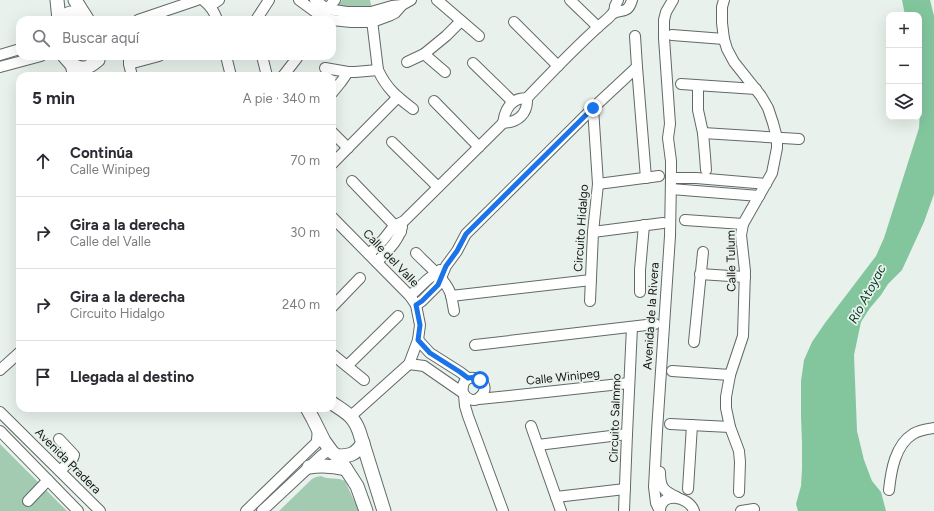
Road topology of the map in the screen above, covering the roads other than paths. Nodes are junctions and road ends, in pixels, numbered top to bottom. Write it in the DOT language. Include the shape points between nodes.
graph roads {
  1 [pos="57,0"];
  2 [pos="75,0"];
  3 [pos="197,0"];
  4 [pos="219,0"];
  5 [pos="269,0"];
  6 [pos="299,0"];
  7 [pos="315,0"];
  8 [pos="335,0"];
  9 [pos="411,0"];
  10 [pos="437,0"];
  11 [pos="570,0"];
  12 [pos="618,0"];
  13 [pos="632,0"];
  14 [pos="666,0"];
  15 [pos="673,0"];
  16 [pos="724,0"];
  17 [pos="206,3"];
  18 [pos="614,13"];
  19 [pos="59,16"];
  20 [pos="63,16"];
  21 [pos="84,16"];
  22 [pos="85,16"];
  23 [pos="150,16"];
  24 [pos="216,16"];
  25 [pos="259,16"];
  26 [pos="325,16"];
  27 [pos="327,16"];
  28 [pos="329,16"];
  29 [pos="371,17"];
  30 [pos="336,19"];
  31 [pos="461,21"];
  32 [pos="514,22"];
  33 [pos="598,27"];
  34 [pos="479,36"];
  35 [pos="635,36"];
  36 [pos="668,36"];
  37 [pos="724,39"];
  38 [pos="16,50"];
  39 [pos="424,54"];
  40 [pos="0,55"];
  41 [pos="27,60"];
  42 [pos="96,60"];
  43 [pos="98,60"];
  44 [pos="129,60"];
  45 [pos="227,60"];
  46 [pos="263,60"];
  47 [pos="295,60"];
  48 [pos="407,62"];
  49 [pos="473,63"];
  50 [pos="70,66"];
  51 [pos="558,66"];
  52 [pos="636,67"];
  53 [pos="0,68"];
  54 [pos="325,68"];
  55 [pos="378,70"];
  56 [pos="96,72"];
  57 [pos="131,72"];
  58 [pos="230,72"];
  59 [pos="266,72"];
  60 [pos="286,72"];
  61 [pos="348,72"];
  62 [pos="445,72"];
  63 [pos="681,84"];
  64 [pos="698,86"];
  65 [pos="336,88"];
  66 [pos="756,89"];
  67 [pos="398,97"];
  68 [pos="527,98"];
  69 [pos="434,101"];
  70 [pos="513,102"];
  71 [pos="593,108"];
  72 [pos="413,109"];
  73 [pos="503,123"];
  74 [pos="703,133"];
  75 [pos="336,136"];
  76 [pos="776,138"];
  77 [pos="799,140"];
  78 [pos="392,142"];
  79 [pos="479,147"];
  80 [pos="348,148"];
  81 [pos="336,160"];
  82 [pos="708,175"];
  83 [pos="659,176"];
  84 [pos="646,178"];
  85 [pos="674,178"];
  86 [pos="352,181"];
  87 [pos="598,184"];
  88 [pos="766,184"];
  89 [pos="438,187"];
  90 [pos="674,190"];
  91 [pos="709,192"];
  92 [pos="759,196"];
  93 [pos="685,220"];
  94 [pos="336,221"];
  95 [pos="662,222"];
  96 [pos="743,224"];
  97 [pos="644,225"];
  98 [pos="398,229"];
  99 [pos="593,232"];
  100 [pos="703,252"];
  101 [pos="416,253"];
  102 [pos="369,254"];
  103 [pos="376,262"];
  104 [pos="700,274"];
  105 [pos="438,276"];
  106 [pos="360,278"];
  107 [pos="745,278"];
  108 [pos="591,280"];
  109 [pos="640,292"];
  110 [pos="410,296"];
  111 [pos="451,296"];
  112 [pos="590,301"];
  113 [pos="336,303"];
  114 [pos="416,305"];
  115 [pos="454,311"];
  116 [pos="398,316"];
  117 [pos="655,324"];
  118 [pos="632,327"];
  119 [pos="418,340"];
  120 [pos="694,342"];
  121 [pos="475,345"];
  122 [pos="430,353"];
  123 [pos="16,356"];
  124 [pos="336,357"];
  125 [pos="409,364"];
  126 [pos="347,366"];
  127 [pos="424,366"];
  128 [pos="0,370"];
  129 [pos="672,371"];
  130 [pos="730,375"];
  131 [pos="468,378"];
  132 [pos="364,380"];
  133 [pos="629,383"];
  134 [pos="484,387"];
  135 [pos="463,394"];
  136 [pos="500,397"];
  137 [pos="478,399"];
  138 [pos="336,407"];
  139 [pos="0,412"];
  140 [pos="314,416"];
  141 [pos="351,416"];
  142 [pos="468,416"];
  143 [pos="670,424"];
  144 [pos="692,425"];
  145 [pos="531,426"];
  146 [pos="730,427"];
  147 [pos="934,428"];
  148 [pos="0,430"];
  149 [pos="659,431"];
  150 [pos="627,434"];
  151 [pos="59,439"];
  152 [pos="363,443"];
  153 [pos="33,444"];
  154 [pos="538,445"];
  155 [pos="23,454"];
  156 [pos="334,454"];
  157 [pos="309,467"];
  158 [pos="346,469"];
  159 [pos="60,471"];
  160 [pos="48,480"];
  161 [pos="625,489"];
  162 [pos="688,489"];
  163 [pos="889,490"];
  164 [pos="739,492"];
  165 [pos="556,497"];
  166 [pos="677,497"];
  167 [pos="28,501"];
  168 [pos="754,509"];
  169 [pos="659,510"];
  170 [pos="78,511"];
  171 [pos="100,511"];
  172 [pos="246,511"];
  173 [pos="262,511"];
  174 [pos="366,511"];
  175 [pos="384,511"];
  176 [pos="503,511"];
  177 [pos="561,511"];
  178 [pos="624,511"];
  179 [pos="694,511"];
  180 [pos="741,511"];
  1 -- 19 [label="main road"];
  2 -- 22 [label="main road"];
  3 -- 23 [label="street"];
  4 -- 17 [label="street"];
  5 -- 25 [label="street"];
  6 -- 26 [label="street"];
  7 -- 27 [label="street"];
  8 -- 28 [label="street"];
  9 -- 29 [label="street" via="391,15"];
  10 -- 31 [label="street"];
  11 -- 33 [label="street"];
  12 -- 18 [label="street"];
  13 -- 18 [label="street" via="626,10"];
  14 -- 36 [label="street, Avenida de la Rivera" via="659,13 660,28"];
  15 -- 36 [label="street, Avenida de la Rivera" via="664,15"];
  16 -- 37 [label="street, Calle Tulum"];
  17 -- 24 [label="street"];
  18 -- 33 [label="street"];
  20 -- 21 [label="main road" via="75,12"];
  29 -- 30 [label="street" via="351,22"];
  29 -- 55 [label="street"];
  31 -- 34 [label="street"];
  31 -- 39 [label="street"];
  32 -- 51 [label="street"];
  33 -- 51 [label="street"];
  35 -- 52 [label="street"];
  36 -- 37 [label="street"];
  36 -- 85 [label="street, Avenida de la Rivera" via="670,124 676,149"];
  37 -- 66 [label="street, Calle Tulum" via="734,62"];
  38 -- 40 [label="street"];
  39 -- 48 [label="street"];
  39 -- 62 [label="street"];
  41 -- 53 [label="street"];
  42 -- 50 [label="main road" via="86,68"];
  43 -- 56 [label="main road"];
  44 -- 57 [label="street"];
  45 -- 58 [label="street"];
  46 -- 59 [label="street"];
  47 -- 60 [label="street"];
  49 -- 70 [label="street"];
  51 -- 68 [label="street"];
  52 -- 71 [label="street"];
  52 -- 84 [label="street"];
  54 -- 61 [label="street"];
  55 -- 61 [label="street"];
  55 -- 67 [label="street" via="390,90"];
  61 -- 65 [label="street"];
  63 -- 64 [label="street"];
  64 -- 66 [label="street"];
  64 -- 74 [label="street" via="698,110"];
  66 -- 76 [label="street, Calle Tulum" via="768,108"];
  67 -- 72 [label="street"];
  67 -- 80 [label="street"];
  68 -- 70 [label="street"];
  68 -- 73 [label="street" via="526,108 522,114 516,120"];
  69 -- 79 [label="street"];
  70 -- 73 [label="street" via="506,111"];
  71 -- 87 [label="street, Circuito Hidalgo"];
  71 -- 105 [label="street" via="466,234"];
  73 -- 79 [label="street"];
  74 -- 76 [label="street"];
  74 -- 82 [label="street"];
  75 -- 80 [label="street"];
  76 -- 77 [label="street"];
  76 -- 88 [label="street, Calle Tulum" via="777,148 772,173"];
  78 -- 89 [label="street"];
  79 -- 89 [label="street"];
  80 -- 81 [label="street"];
  82 -- 85 [label="street"];
  82 -- 88 [label="street"];
  82 -- 91 [label="street"];
  83 -- 84 [label="street"];
  84 -- 87 [label="street"];
  85 -- 90 [label="street, Avenida de la Rivera"];
  86 -- 98 [label="street"];
  87 -- 99 [label="street, Circuito Hidalgo"];
  88 -- 92 [label="street, Calle Tulum"];
  89 -- 98 [label="street"];
  90 -- 91 [label="street"];
  90 -- 149 [label="street, Avenida de la Rivera"];
  91 -- 92 [label="street"];
  92 -- 96 [label="street, Calle Tulum"];
  93 -- 96 [label="street"];
  94 -- 102 [label="street, Calle del Valle"];
  95 -- 97 [label="street"];
  96 -- 107 [label="street, Calle Tulum" via="741,244"];
  97 -- 99 [label="street"];
  97 -- 109 [label="street"];
  98 -- 102 [label="street"];
  98 -- 103 [label="street" via="393,246"];
  99 -- 108 [label="street, Circuito Hidalgo"];
  100 -- 104 [label="street"];
  101 -- 105 [label="street"];
  102 -- 103 [label="street, Calle del Valle"];
  103 -- 110 [label="street, Calle del Valle"];
  104 -- 107 [label="street"];
  104 -- 120 [label="street"];
  105 -- 110 [label="street"];
  105 -- 111 [label="street"];
  105 -- 114 [label="street" via="438,285"];
  106 -- 113 [label="street"];
  107 -- 130 [label="street, Calle Tulum" via="743,336"];
  108 -- 111 [label="street, Circuito Hidalgo"];
  108 -- 112 [label="street"];
  110 -- 114 [label="street, Calle del Valle"];
  111 -- 115 [label="street"];
  114 -- 119 [label="street, Calle del Valle" via="420,325"];
  116 -- 126 [label="street"];
  117 -- 118 [label="street"];
  118 -- 121 [label="street"];
  118 -- 133 [label="street, Circuito Salmmo"];
  119 -- 122 [label="street"];
  119 -- 125 [label="street, Calle del Valle"];
  122 -- 127 [label="street"];
  122 -- 131 [label="street"];
  123 -- 128 [label="street"];
  124 -- 126 [label="street"];
  125 -- 127 [label="street"];
  125 -- 141 [label="street, Calle del Valle"];
  126 -- 132 [label="street"];
  127 -- 135 [label="street"];
  129 -- 130 [label="street"];
  130 -- 146 [label="street, Calle Tulum" via="726,397"];
  131 -- 134 [label="street" via="477,378"];
  131 -- 135 [label="street" via="462,388"];
  133 -- 136 [label="street, Calle Winipeg"];
  133 -- 150 [label="street, Circuito Salmmo"];
  134 -- 136 [label="street"];
  134 -- 137 [label="street" via="484,394"];
  135 -- 137 [label="street" via="472,400"];
  135 -- 142 [label="street"];
  136 -- 137 [label="street, Calle Winipeg"];
  137 -- 142 [label="street"];
  138 -- 141 [label="main road"];
  139 -- 153 [label="street, Avenida Pradera"];
  140 -- 156 [label="main road" via="324,442"];
  140 -- 172 [label="street" via="316,443"];
  141 -- 152 [label="main road" via="357,424"];
  142 -- 176 [label="street"];
  143 -- 144 [label="street"];
  144 -- 146 [label="street"];
  144 -- 162 [label="street"];
  145 -- 154 [label="street"];
  146 -- 164 [label="street, Calle Tulum" via="739,451"];
  147 -- 163 [label="street" via="914,433 907,438 896,456"];
  148 -- 155 [label="street"];
  149 -- 166 [label="street, Avenida de la Rivera" via="660,481 668,493"];
  149 -- 169 [label="street, Avenida de la Rivera" via="654,487"];
  150 -- 154 [label="street"];
  150 -- 161 [label="street, Circuito Salmmo"];
  151 -- 159 [label="street" via="74,455"];
  152 -- 156 [label="main road" via="353,454"];
  152 -- 175 [label="main road"];
  153 -- 155 [label="street"];
  153 -- 159 [label="street, Avenida Pradera"];
  154 -- 165 [label="street"];
  155 -- 160 [label="street"];
  156 -- 157 [label="street" via="326,452"];
  156 -- 158 [label="main road"];
  157 -- 158 [label="main road" via="331,466"];
  157 -- 173 [label="street"];
  158 -- 174 [label="main road" via="357,486"];
  159 -- 171 [label="street, Avenida Pradera"];
  160 -- 167 [label="street"];
  160 -- 170 [label="street"];
  161 -- 165 [label="street"];
  161 -- 178 [label="street, Circuito Salmmo"];
  165 -- 177 [label="street"];
  166 -- 169 [label="street" via="665,500"];
  166 -- 179 [label="street, Avenida de la Rivera" via="689,503"];
  168 -- 180 [label="street"];
}
